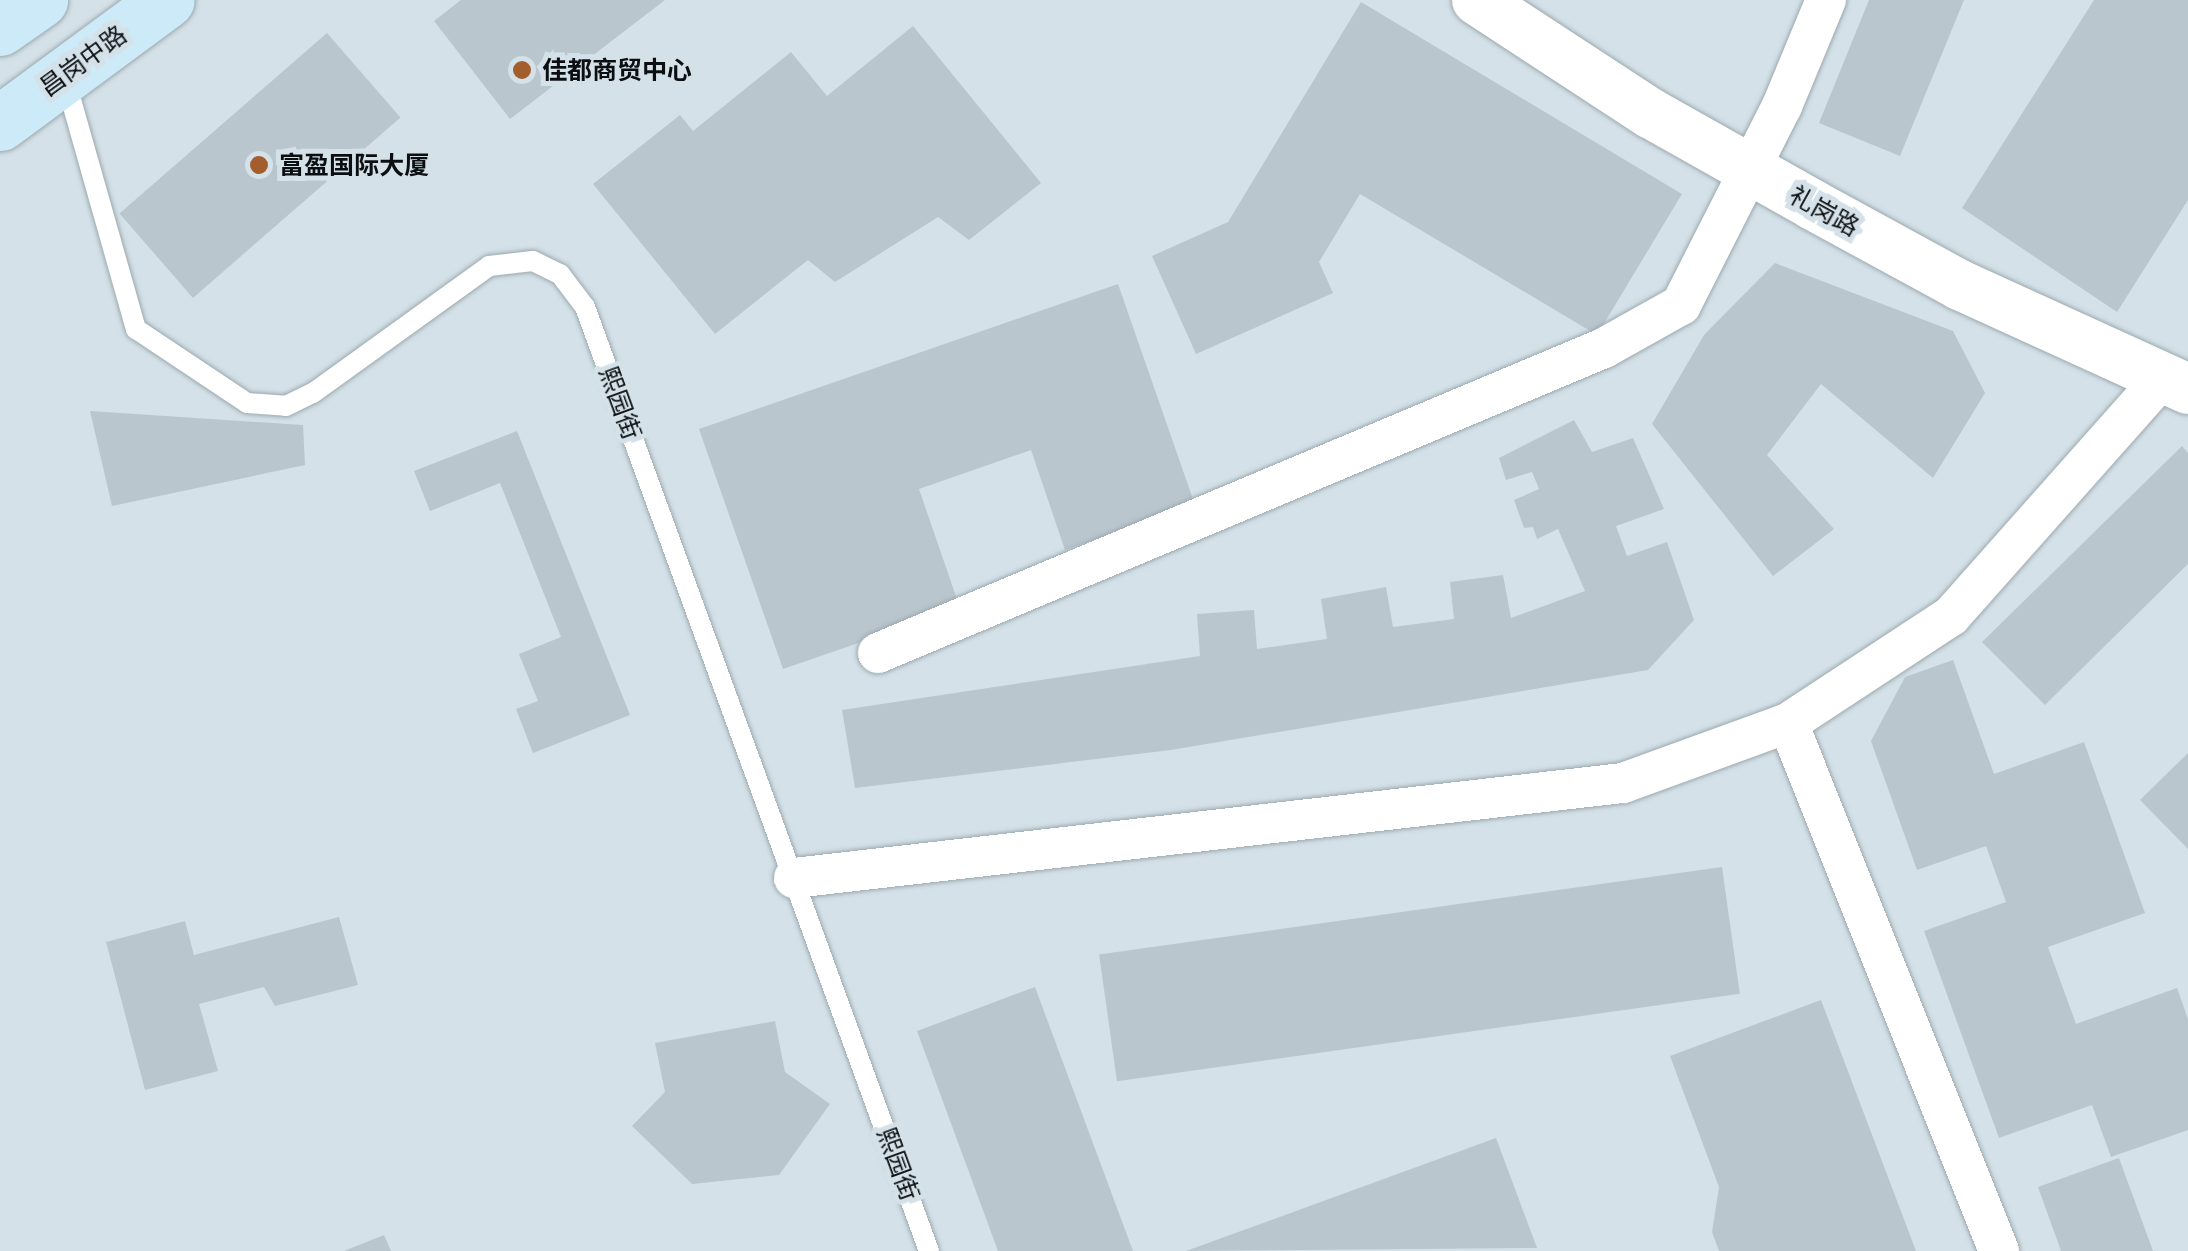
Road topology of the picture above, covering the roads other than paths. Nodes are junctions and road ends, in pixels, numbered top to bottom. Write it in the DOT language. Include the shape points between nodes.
graph roads {
  1 [pos="40,0"];
  2 [pos="167,0"];
  3 [pos="1477,0"];
  4 [pos="1826,0"];
  5 [pos="0,28"];
  6 [pos="64,76"];
  7 [pos="0,122"];
  8 [pos="1751,170"];
  9 [pos="2176,383"];
  10 [pos="878,652"];
  11 [pos="1788,723"];
  12 [pos="794,878"];
  13 [pos="929,1251"];
  14 [pos="1998,1251"];
  1 -- 5 [label="main road"];
  2 -- 6 [label="main road, 昌岗中路"];
  3 -- 8 [label="street, 礼岗路"];
  4 -- 8 [label="street"];
  6 -- 7 [label="main road, 昌岗中路"];
  6 -- 12 [label="lane, 熙园街" via="136,330 247,404 286,406 312,393 489,266 533,261 560,274 585,307"];
  8 -- 9 [label="street, 礼岗路" via="1960,285"];
  8 -- 10 [label="street" via="1680,305 1604,348"];
  9 -- 11 [label="street" via="1952,616"];
  11 -- 12 [label="street" via="1623,783"];
  11 -- 14 [label="street"];
  12 -- 13 [label="lane, 熙园街"];
}
